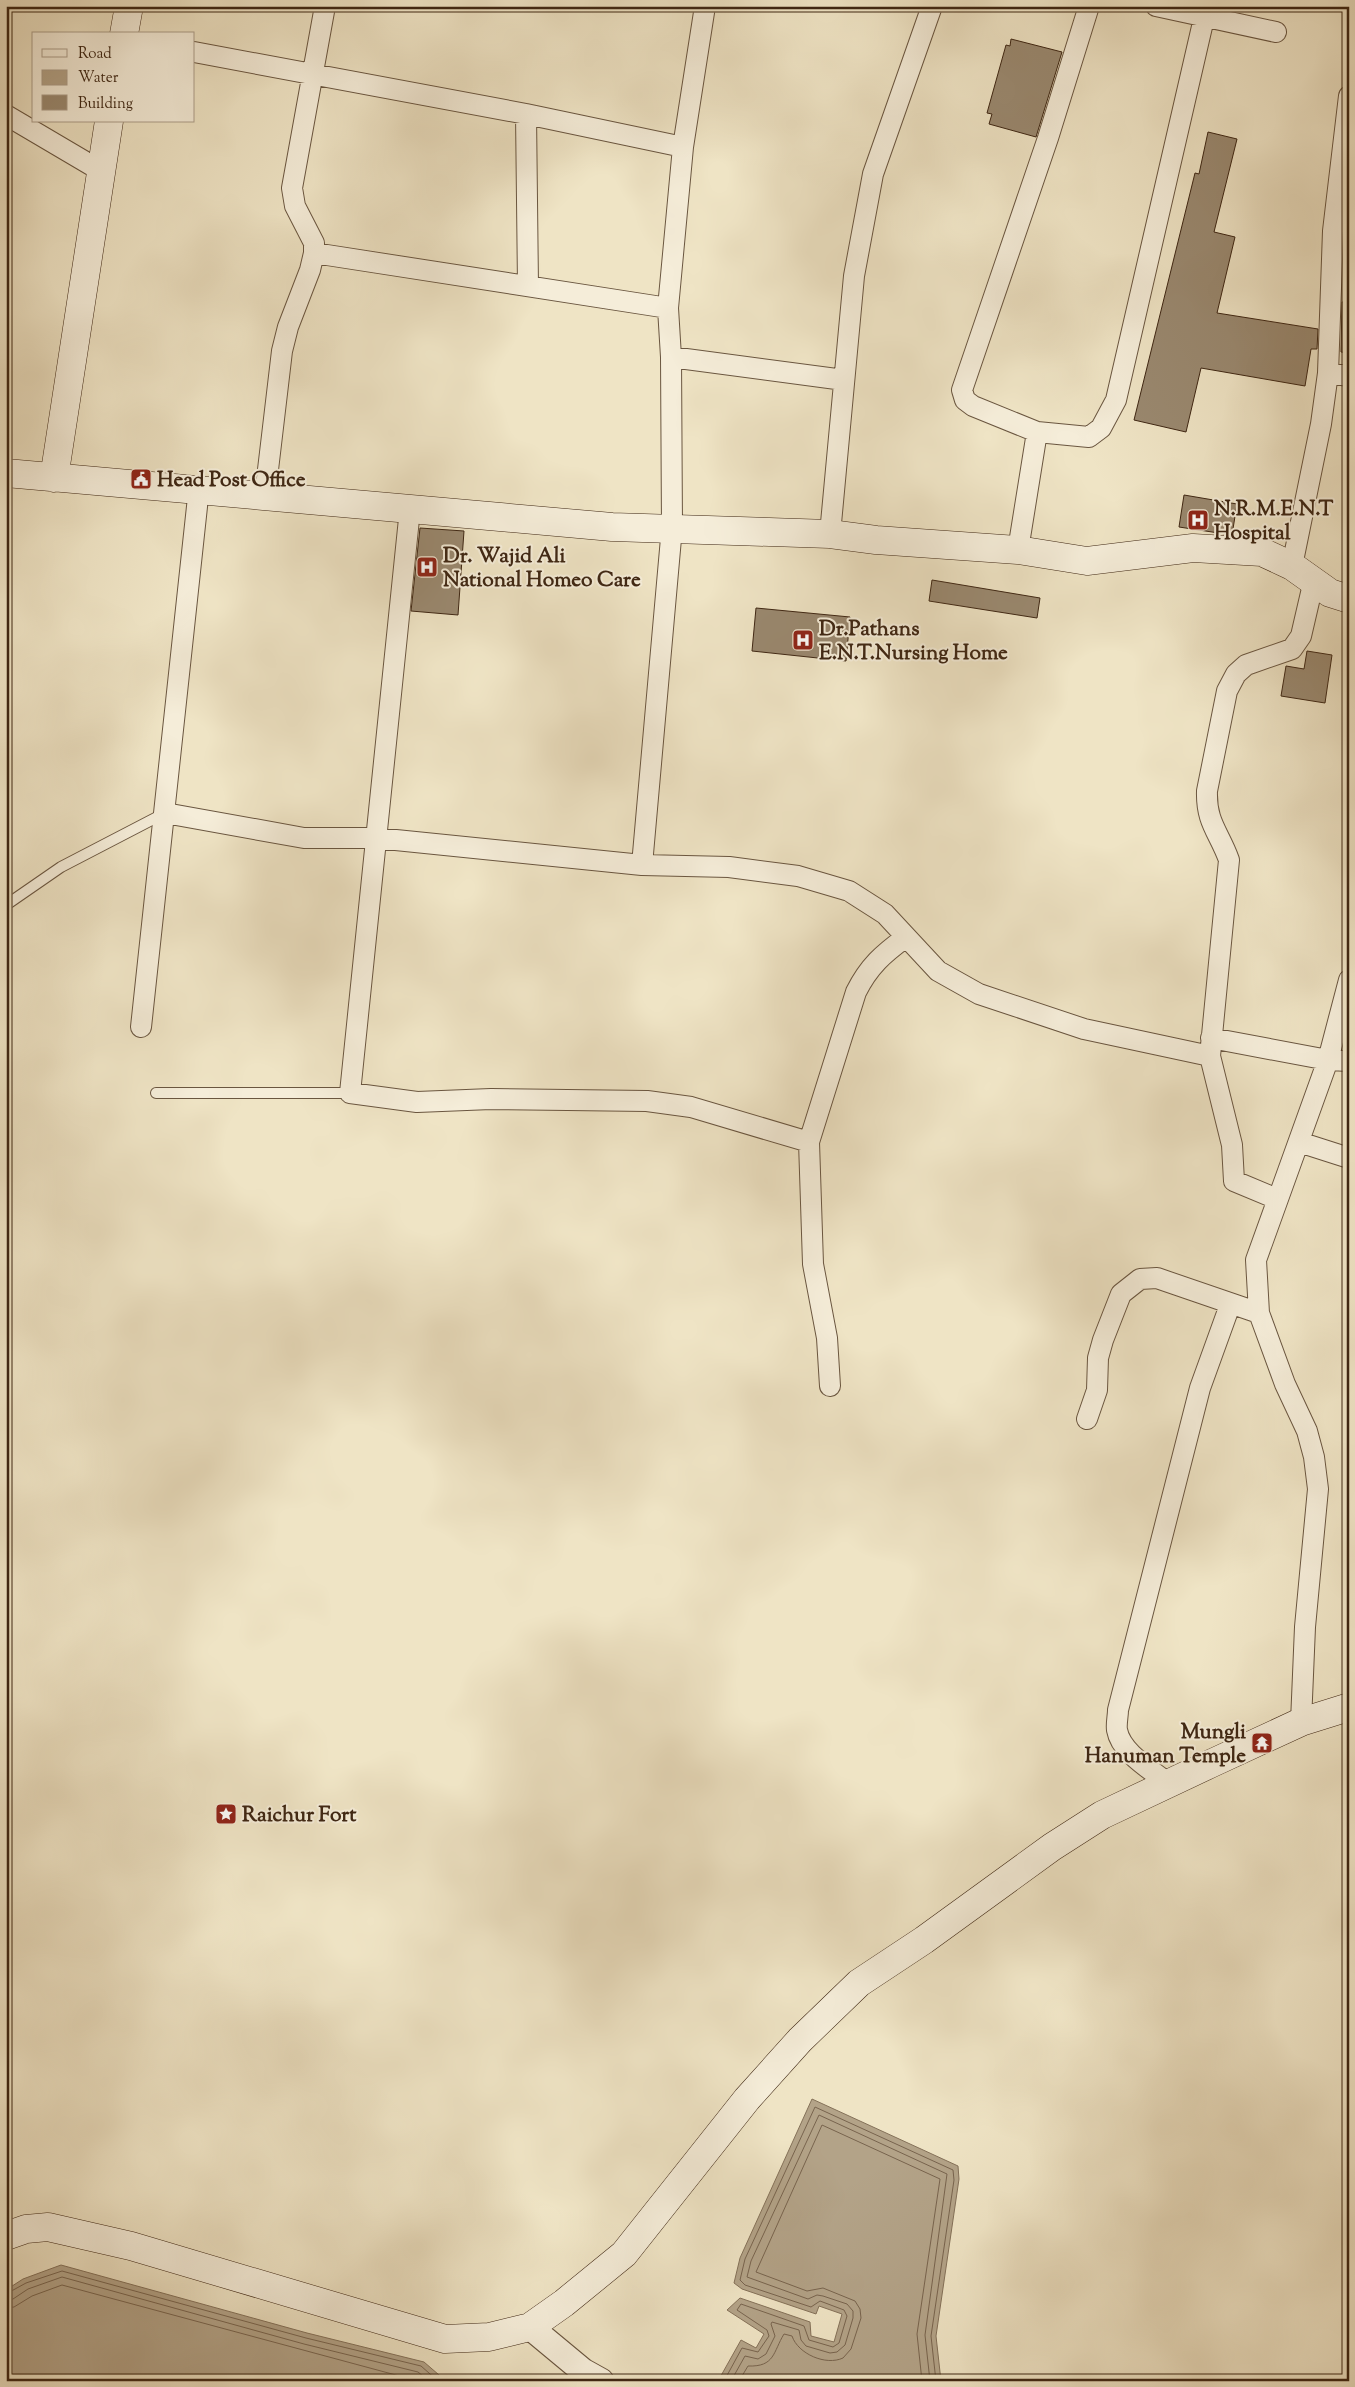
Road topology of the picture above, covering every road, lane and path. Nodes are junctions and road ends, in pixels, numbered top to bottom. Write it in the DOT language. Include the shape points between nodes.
graph roads {
  1 [pos="130,6"];
  2 [pos="325,6"];
  3 [pos="705,6"];
  4 [pos="932,6"];
  5 [pos="1089,6"];
  6 [pos="1156,6"];
  7 [pos="1204,18"];
  8 [pos="124,32"];
  9 [pos="1276,32"];
  10 [pos="195,52"];
  11 [pos="314,74"];
  12 [pos="1349,96"];
  13 [pos="526,114"];
  14 [pos="6,115"];
  15 [pos="109,122"];
  16 [pos="682,147"];
  17 [pos="101,171"];
  18 [pos="314,253"];
  19 [pos="528,286"];
  20 [pos="668,308"];
  21 [pos="672,357"];
  22 [pos="1328,373"];
  23 [pos="1349,376"];
  24 [pos="844,380"];
  25 [pos="1037,432"];
  26 [pos="6,473"];
  27 [pos="54,478"];
  28 [pos="199,488"];
  29 [pos="265,494"];
  30 [pos="410,509"];
  31 [pos="672,527"];
  32 [pos="830,534"];
  33 [pos="1018,550"];
  34 [pos="1303,573"];
  35 [pos="1349,599"];
  36 [pos="166,814"];
  37 [pos="376,838"];
  38 [pos="642,865"];
  39 [pos="6,905"];
  40 [pos="906,937"];
  41 [pos="1349,980"];
  42 [pos="140,1027"];
  43 [pos="1210,1047"];
  44 [pos="1328,1060"];
  45 [pos="1349,1061"];
  46 [pos="156,1092"];
  47 [pos="350,1093"];
  48 [pos="809,1142"];
  49 [pos="1299,1142"];
  50 [pos="1349,1158"];
  51 [pos="1277,1199"];
  52 [pos="1230,1305"];
  53 [pos="1259,1313"];
  54 [pos="830,1386"];
  55 [pos="1087,1419"];
  56 [pos="1349,1707"];
  57 [pos="1301,1722"];
  58 [pos="1169,1784"];
  59 [pos="6,2236"];
  60 [pos="530,2328"];
  61 [pos="601,2381"];
  1 -- 8 [label="main road"];
  2 -- 11 [label="street"];
  3 -- 16 [label="street"];
  4 -- 24 [label="street" via="874,174 854,276"];
  5 -- 25 [label="street" via="1048,138 962,390 964,400 973,406"];
  6 -- 7 [label="street"];
  7 -- 9 [label="street"];
  7 -- 25 [label="street" via="1116,400 1101,428 1089,437"];
  10 -- 11 [label="street"];
  11 -- 13 [label="street"];
  11 -- 18 [label="street" via="292,188 295,206 314,243"];
  12 -- 22 [label="street" via="1333,231"];
  13 -- 16 [label="street"];
  13 -- 19 [label="street"];
  14 -- 17 [label="street"];
  15 -- 17 [label="main road"];
  16 -- 20 [label="street"];
  17 -- 27 [label="main road"];
  18 -- 19 [label="street"];
  18 -- 29 [label="street" via="282,350"];
  19 -- 20 [label="street"];
  20 -- 21 [label="street"];
  21 -- 24 [label="street"];
  21 -- 31 [label="street"];
  22 -- 23 [label="street"];
  22 -- 34 [label="street"];
  24 -- 32 [label="street"];
  25 -- 33 [label="street"];
  26 -- 27 [label="main road"];
  27 -- 28 [label="main road"];
  28 -- 29 [label="main road"];
  28 -- 36 [label="street"];
  29 -- 30 [label="main road"];
  30 -- 31 [label="main road" via="612,527"];
  30 -- 37 [label="street"];
  31 -- 32 [label="main road"];
  31 -- 38 [label="street"];
  32 -- 33 [label="main road"];
  33 -- 34 [label="main road" via="1088,561 1193,548 1262,552"];
  34 -- 35 [label="main road" via="1330,594"];
  34 -- 43 [label="street" via="1301,636 1292,649 1246,665 1236,674 1227,692 1207,791 1209,820 1222,840 1229,860"];
  36 -- 37 [label="street" via="304,838"];
  36 -- 39 [label="lane" via="61,867"];
  36 -- 42 [label="street"];
  37 -- 38 [label="street"];
  37 -- 47 [label="street"];
  38 -- 40 [label="street" via="729,868 798,876 848,891 885,914"];
  40 -- 43 [label="street" via="938,971 979,994 1084,1029"];
  40 -- 48 [label="street" via="877,959 856,992"];
  41 -- 44 [label="street"];
  43 -- 44 [label="street"];
  43 -- 51 [label="street" via="1232,1146 1234,1181"];
  44 -- 45 [label="street"];
  44 -- 49 [label="street"];
  46 -- 47 [label="lane"];
  47 -- 48 [label="street" via="417,1102 491,1099 647,1101 691,1107"];
  48 -- 54 [label="street" via="813,1264 827,1338"];
  49 -- 50 [label="street"];
  49 -- 51 [label="street"];
  51 -- 53 [label="street" via="1256,1260"];
  52 -- 53 [label="street"];
  52 -- 55 [label="street" via="1157,1278 1140,1279 1130,1284 1121,1294 1102,1340 1097,1390"];
  52 -- 58 [label="street" via="1200,1388 1118,1710 1120,1740"];
  53 -- 57 [label="street" via="1285,1384 1307,1431 1317,1481"];
  56 -- 57 [label="main road"];
  57 -- 58 [label="main road"];
  58 -- 60 [label="main road" via="1102,1815 1052,1847 859,1983 800,2040 754,2092 624,2254"];
  59 -- 60 [label="main road" via="26,2229 48,2227 131,2246 445,2339 488,2337"];
  60 -- 61 [label="street" via="583,2371"];
}
